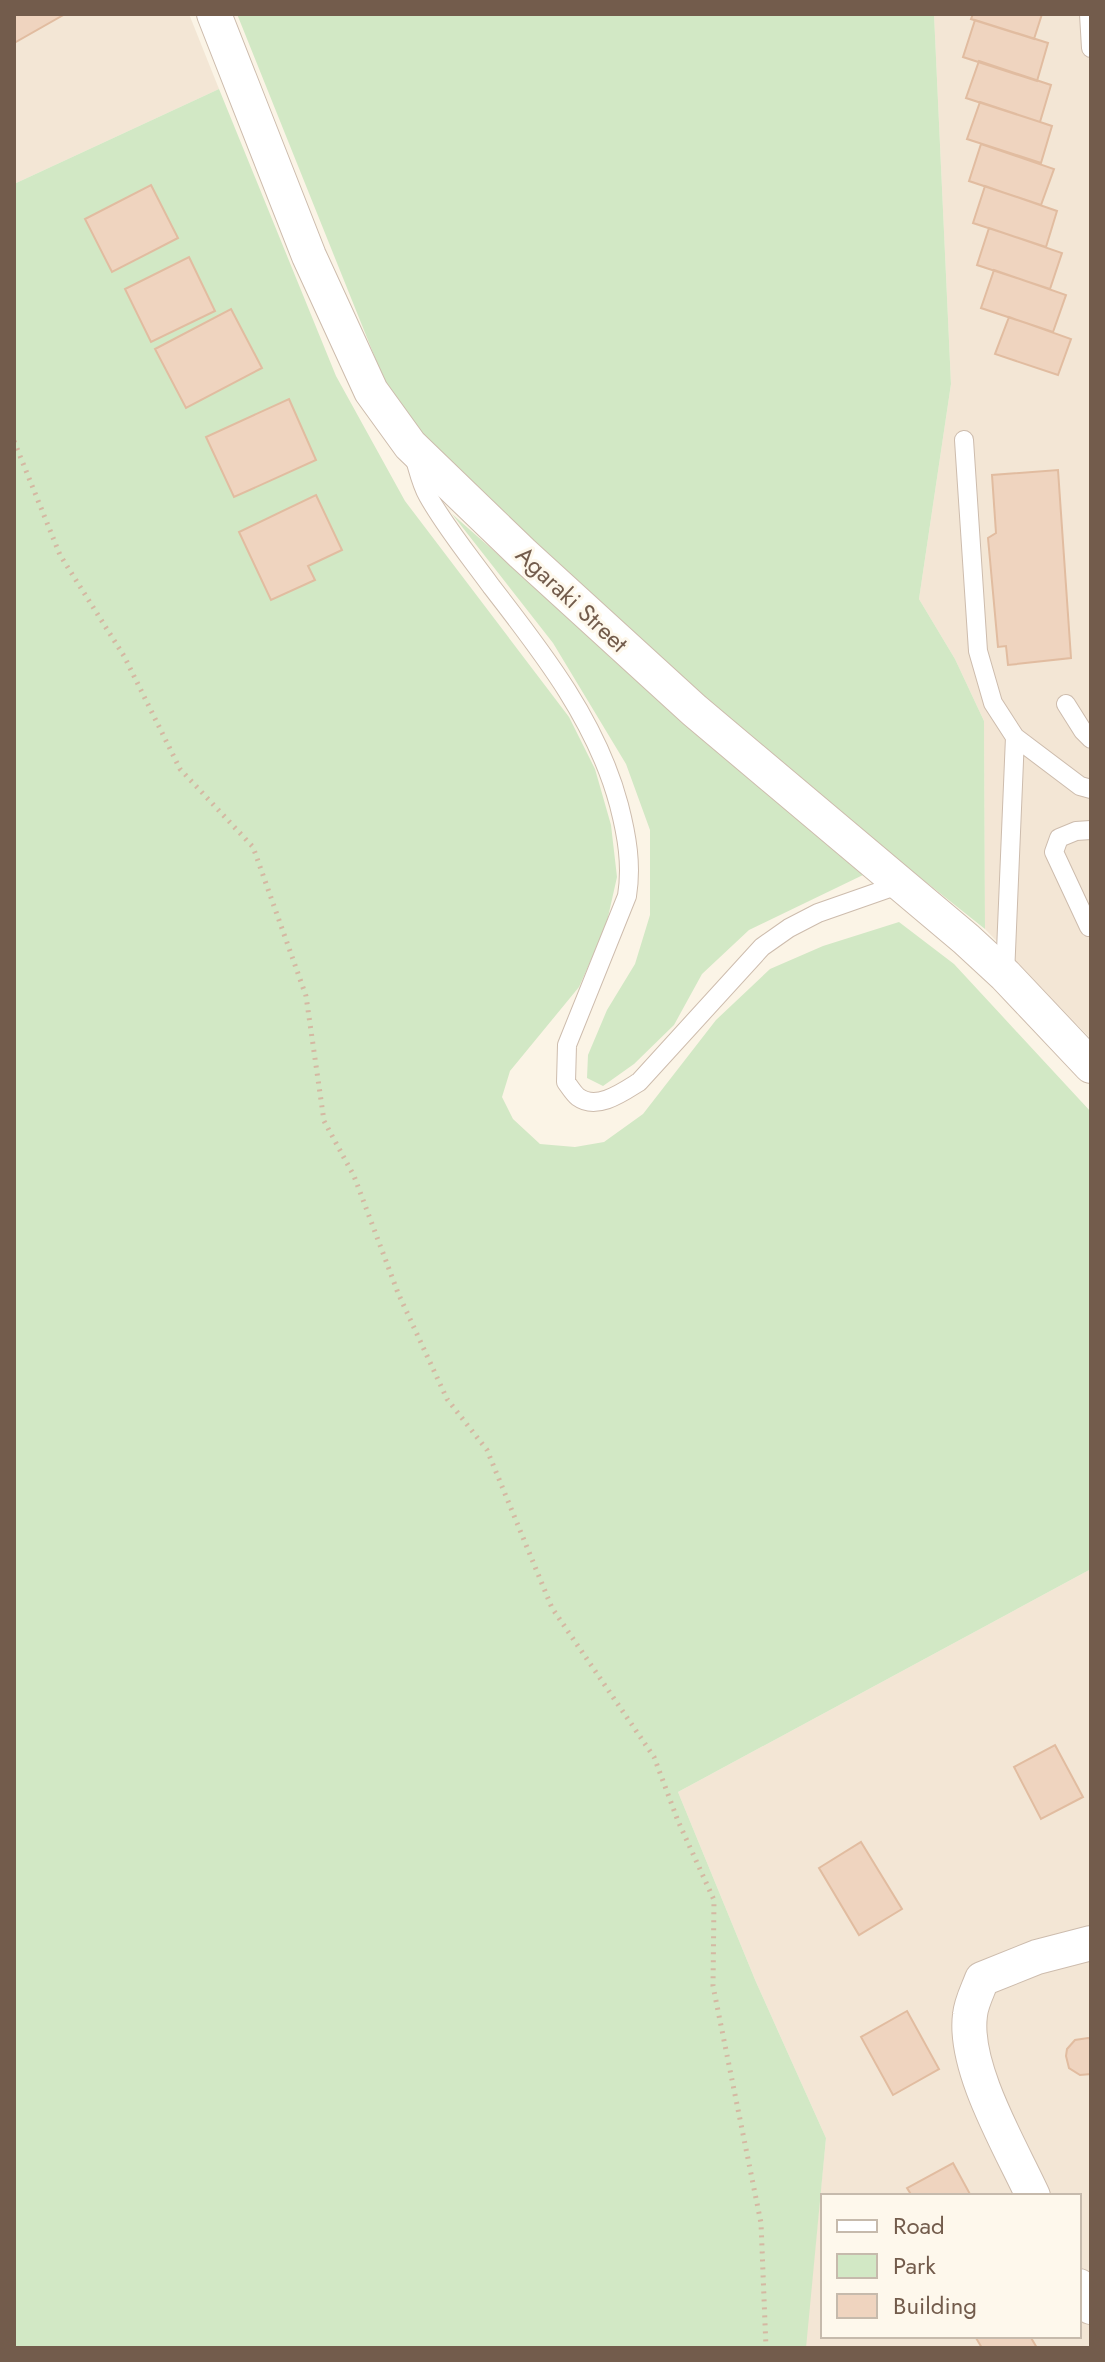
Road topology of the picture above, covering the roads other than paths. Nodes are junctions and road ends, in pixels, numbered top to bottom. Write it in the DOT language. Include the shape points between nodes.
graph roads {
  1 [pos="214,14"];
  2 [pos="1089,14"];
  3 [pos="1091,48"];
  4 [pos="964,440"];
  5 [pos="410,445"];
  6 [pos="1066,704"];
  7 [pos="1015,737"];
  8 [pos="1091,739"];
  9 [pos="1091,789"];
  10 [pos="1091,830"];
  11 [pos="901,884"];
  12 [pos="1089,927"];
  13 [pos="1005,975"];
  14 [pos="1091,1066"];
  15 [pos="1091,1943"];
  16 [pos="1032,2194"];
  17 [pos="1081,2290"];
  18 [pos="1091,2307"];
  1 -- 5 [label="street, Agaraki Street" via="309,256 371,391"];
  2 -- 3 [label="lane"];
  4 -- 7 [label="lane" via="978,651 993,703"];
  5 -- 11 [label="street, Agaraki Street" via="694,710"];
  5 -- 11 [label="lane" via="426,494 538,647 591,730 621,813 631,872 627,896 567,1045 566,1082 579,1099 596,1102 618,1096 639,1082 762,947 789,928"];
  6 -- 8 [label="lane"];
  7 -- 9 [label="lane"];
  7 -- 13 [label="lane"];
  10 -- 12 [label="lane" via="1059,838 1054,852"];
  11 -- 13 [label="street, Agaraki Street"];
  13 -- 14 [label="street, Agaraki Street"];
  15 -- 16 [label="street" via="982,1979 970,2014 971,2050 983,2088"];
  17 -- 18 [label="street"];
}
